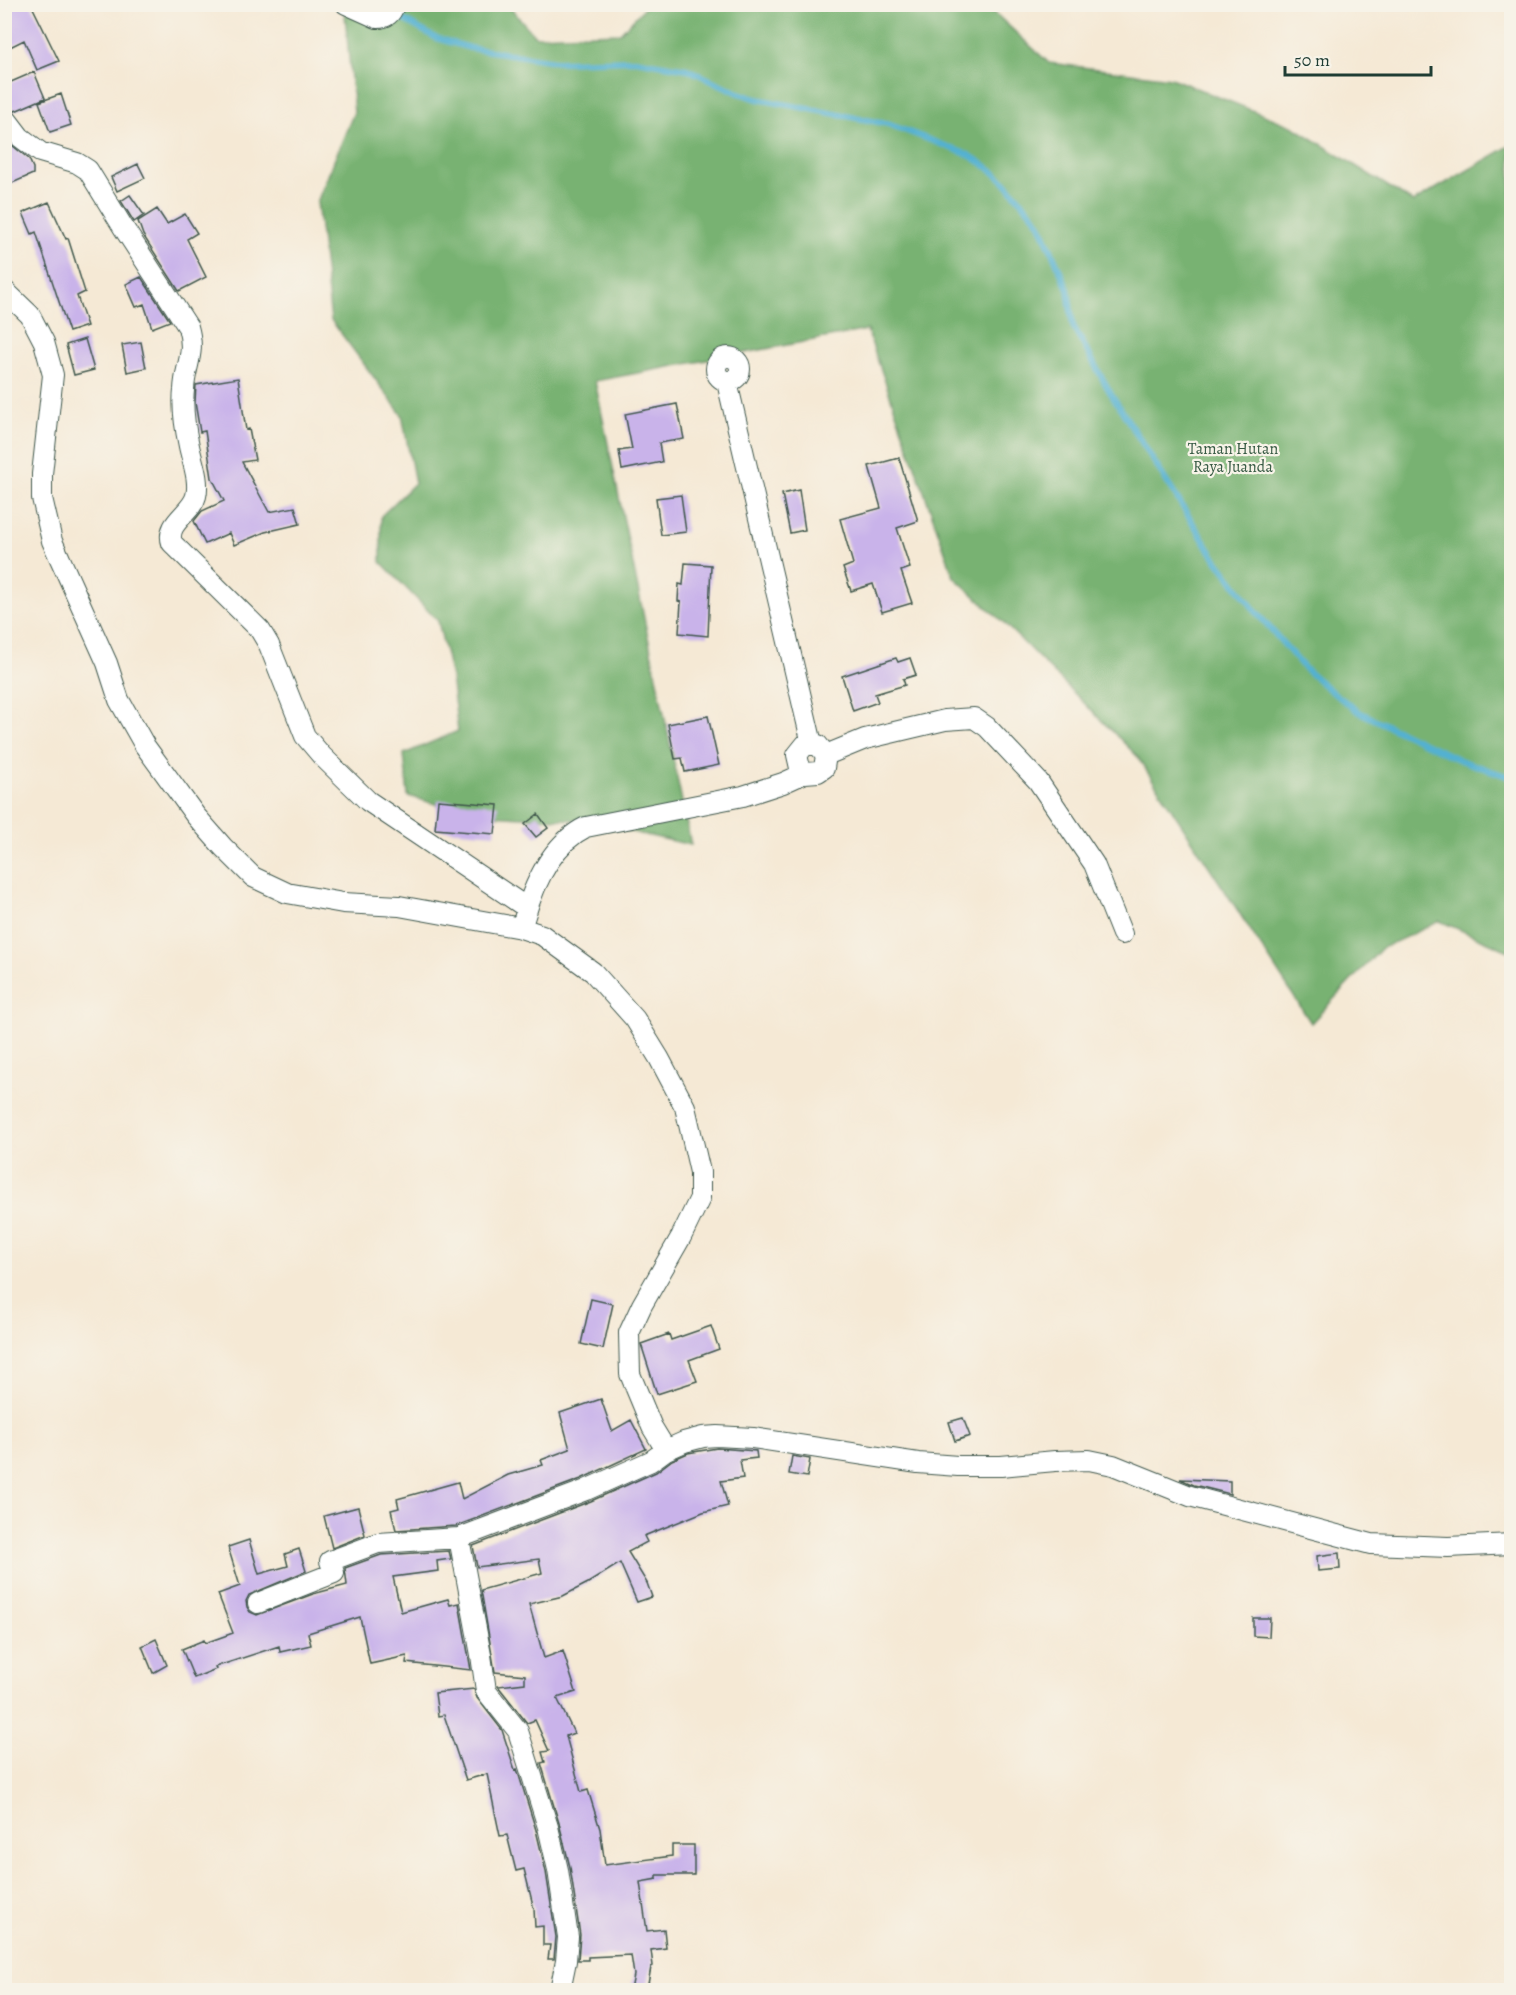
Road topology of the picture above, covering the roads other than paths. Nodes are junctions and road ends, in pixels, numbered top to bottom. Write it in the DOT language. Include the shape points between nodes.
graph roads {
  1 [pos="346,4"];
  2 [pos="395,4"];
  3 [pos="4,116"];
  4 [pos="4,290"];
  5 [pos="727,381"];
  6 [pos="819,750"];
  7 [pos="527,908"];
  8 [pos="521,928"];
  9 [pos="1122,934"];
  10 [pos="666,1450"];
  11 [pos="459,1538"];
  12 [pos="1512,1544"];
  13 [pos="258,1603"];
  14 [pos="560,1990"];
  1 -- 2 [label="street" via="382,18 391,13"];
  3 -- 7 [label="street" via="40,152 88,170 188,327 192,354 184,390 196,495 173,528 171,543 260,630 305,736 321,756 368,801"];
  4 -- 8 [label="street" via="30,315 44,342 53,375 42,474 42,498 52,541 120,700 145,746 195,815 253,877 287,893 344,903 399,906"];
  5 -- 6 [label="street"];
  6 -- 7 [label="street" via="805,745 797,755 805,772 783,783 743,796 576,832 552,857"];
  6 -- 9 [label="street" via="945,720 974,718 1038,781 1094,864"];
  7 -- 8 [label="street"];
  8 -- 10 [label="street" via="542,935 593,972 635,1019 685,1107 700,1172 700,1198 628,1333 630,1374"];
  10 -- 11 [label="street" via="651,1461 586,1490"];
  10 -- 12 [label="street" via="717,1436 958,1467 1089,1460 1190,1497 1371,1545"];
  11 -- 13 [label="street" via="378,1543 330,1561 334,1573"];
  11 -- 14 [label="street" via="486,1691 518,1731 558,1870 568,1937"];
}
